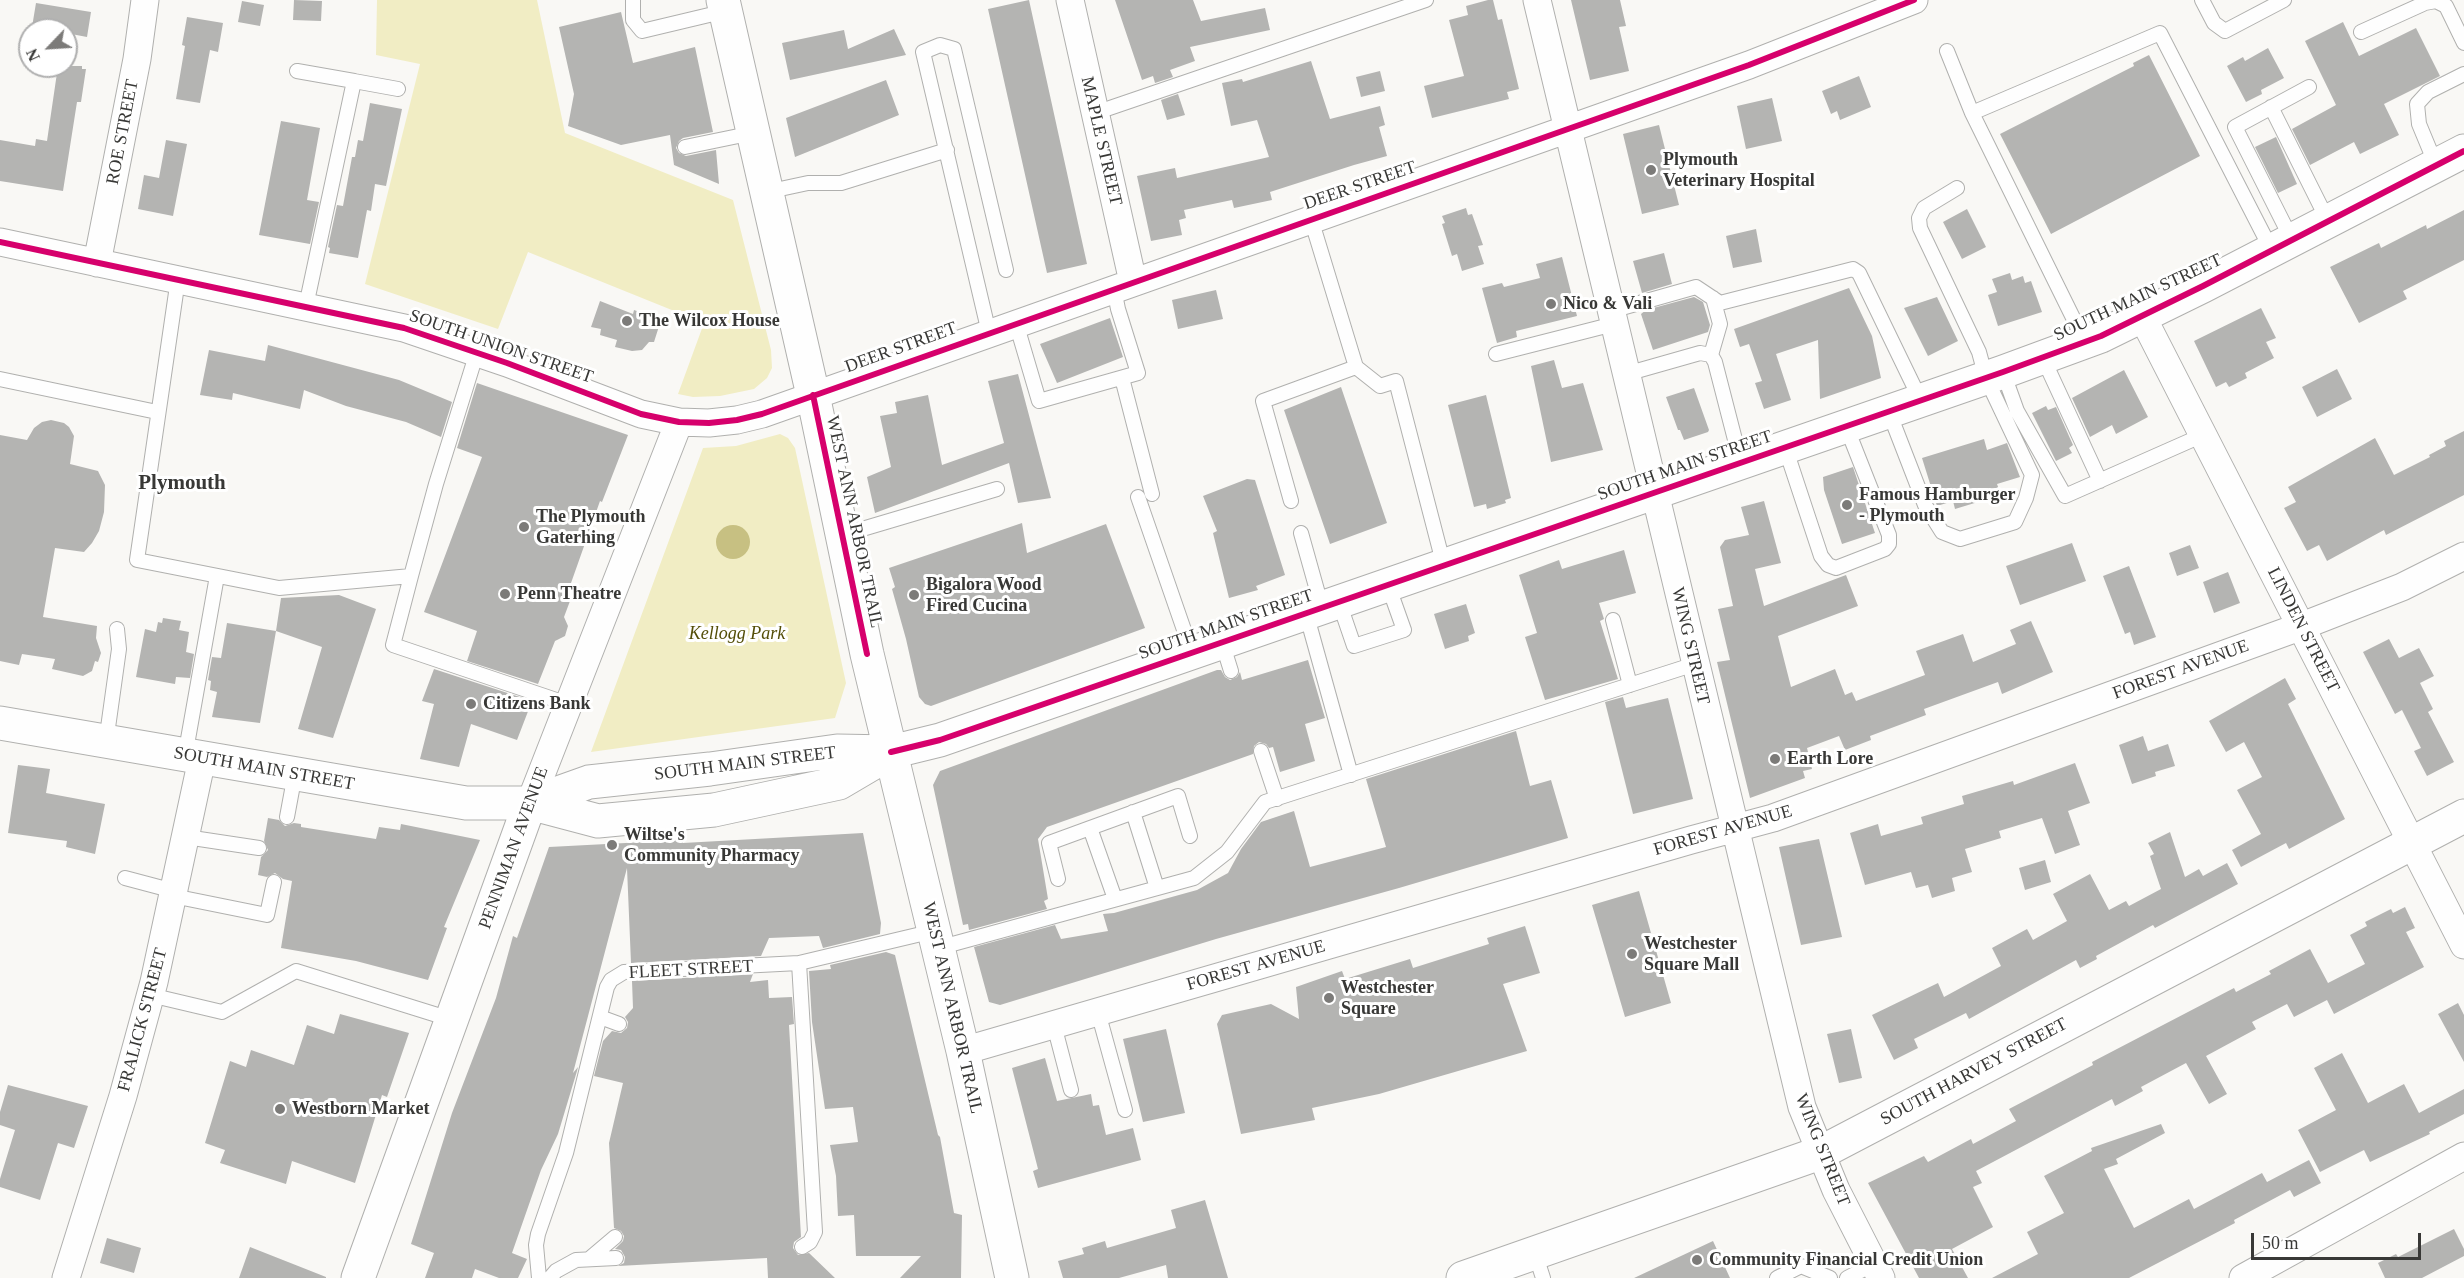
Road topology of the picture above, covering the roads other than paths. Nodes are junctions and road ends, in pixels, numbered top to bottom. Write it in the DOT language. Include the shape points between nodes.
graph roads {
  1 [pos="145,0"];
  2 [pos="633,0"];
  3 [pos="1070,0"];
  4 [pos="1425,0"];
  5 [pos="1538,0"];
  6 [pos="2202,0"];
  7 [pos="2284,0"];
  8 [pos="1910,1"];
  9 [pos="724,5"];
  10 [pos="2361,32"];
  11 [pos="2464,43"];
  12 [pos="1947,51"];
  13 [pos="297,71"];
  14 [pos="2464,74"];
  15 [pos="354,81"];
  16 [pos="2309,87"];
  17 [pos="398,89"];
  18 [pos="2271,107"];
  19 [pos="1972,112"];
  20 [pos="1095,113"];
  21 [pos="1568,129"];
  22 [pos="753,133"];
  23 [pos="685,147"];
  24 [pos="946,150"];
  25 [pos="2450,158"];
  26 [pos="1957,188"];
  27 [pos="766,192"];
  28 [pos="1311,219"];
  29 [pos="2328,221"];
  30 [pos="0,242"];
  31 [pos="2282,245"];
  32 [pos="98,263"];
  33 [pos="1006,270"];
  34 [pos="178,279"];
  35 [pos="1124,285"];
  36 [pos="1713,298"];
  37 [pos="306,306"];
  38 [pos="2142,316"];
  39 [pos="1612,317"];
  40 [pos="1016,323"];
  41 [pos="989,333"];
  42 [pos="2085,342"];
  43 [pos="477,352"];
  44 [pos="1496,354"];
  45 [pos="1711,355"];
  46 [pos="2043,358"];
  47 [pos="1356,367"];
  48 [pos="1626,374"];
  49 [pos="1995,375"];
  50 [pos="1122,378"];
  51 [pos="0,379"];
  52 [pos="813,396"];
  53 [pos="1921,400"];
  54 [pos="1889,411"];
  55 [pos="157,412"];
  56 [pos="679,422"];
  57 [pos="1846,426"];
  58 [pos="2203,435"];
  59 [pos="1785,447"];
  60 [pos="1741,463"];
  61 [pos="2100,481"];
  62 [pos="997,489"];
  63 [pos="1654,493"];
  64 [pos="1152,494"];
  65 [pos="1138,497"];
  66 [pos="1291,501"];
  67 [pos="1301,533"];
  68 [pos="842,535"];
  69 [pos="2464,556"];
  70 [pos="1444,566"];
  71 [pos="217,576"];
  72 [pos="411,576"];
  73 [pos="1388,585"];
  74 [pos="1323,608"];
  75 [pos="1613,620"];
  76 [pos="2302,626"];
  77 [pos="117,629"];
  78 [pos="1192,653"];
  79 [pos="1695,664"];
  80 [pos="1630,685"];
  81 [pos="568,704"];
  82 [pos="0,723"];
  83 [pos="106,742"];
  84 [pos="1260,751"];
  85 [pos="891,752"];
  86 [pos="194,757"];
  87 [pos="294,774"];
  88 [pos="1351,775"];
  89 [pos="1277,799"];
  90 [pos="530,803"];
  91 [pos="1133,812"];
  92 [pos="2464,816"];
  93 [pos="286,817"];
  94 [pos="1090,828"];
  95 [pos="1734,829"];
  96 [pos="1190,836"];
  97 [pos="186,837"];
  98 [pos="2413,843"];
  99 [pos="259,848"];
  100 [pos="125,878"];
  101 [pos="1058,879"];
  102 [pos="274,882"];
  103 [pos="1157,888"];
  104 [pos="174,894"];
  105 [pos="1115,899"];
  106 [pos="936,939"];
  107 [pos="2464,945"];
  108 [pos="799,963"];
  109 [pos="150,995"];
  110 [pos="1098,1012"];
  111 [pos="450,1019"];
  112 [pos="619,1024"];
  113 [pos="1054,1025"];
  114 [pos="602,1027"];
  115 [pos="963,1051"];
  116 [pos="1071,1090"];
  117 [pos="1125,1110"];
  118 [pos="1820,1153"];
  119 [pos="2464,1156"];
  120 [pos="615,1237"];
  121 [pos="802,1247"];
  122 [pos="616,1258"];
  123 [pos="590,1259"];
  124 [pos="1539,1265"];
  125 [pos="1877,1271"];
  126 [pos="553,1274"];
  127 [pos="66,1278"];
  128 [pos="358,1278"];
  129 [pos="539,1278"];
  130 [pos="1012,1278"];
  131 [pos="1462,1278"];
  132 [pos="1777,1278"];
  133 [pos="1830,1278"];
  134 [pos="1847,1278"];
  135 [pos="2242,1278"];
  1 -- 32 [label="street, ROE STREET"];
  2 -- 9 [label="lane" via="633,20 642,31"];
  3 -- 20 [label="street, MAPLE STREET"];
  4 -- 20 [label="lane"];
  5 -- 21 [label="street, WING STREET"];
  6 -- 7 [label="lane" via="2214,23 2225,31"];
  8 -- 21 [label="street, DEER STREET" via="1749,65"];
  9 -- 22 [label="street, WEST ANN ARBOR TRAIL"];
  10 -- 11 [label="lane" via="2436,1 2446,6"];
  12 -- 19 [label="lane"];
  13 -- 15 [label="lane"];
  14 -- 25 [label="lane" via="2428,92 2417,104 2419,124"];
  15 -- 17 [label="lane"];
  15 -- 37 [label="lane"];
  16 -- 18 [label="lane"];
  18 -- 29 [label="lane"];
  18 -- 31 [label="lane" via="2235,127"];
  19 -- 31 [label="lane" via="2160,33"];
  19 -- 42 [label="lane"];
  20 -- 35 [label="street, MAPLE STREET"];
  21 -- 28 [label="street, DEER STREET"];
  21 -- 39 [label="street, WING STREET"];
  22 -- 23 [label="lane"];
  22 -- 27 [label="street, WEST ANN ARBOR TRAIL"];
  24 -- 27 [label="lane" via="841,183 808,183"];
  24 -- 33 [label="lane" via="923,52 940,45 954,49"];
  24 -- 41 [label="lane"];
  25 -- 29 [label="street, SOUTH MAIN STREET"];
  26 -- 49 [label="lane" via="1924,208 1920,228 1979,352"];
  27 -- 52 [label="street, WEST ANN ARBOR TRAIL"];
  28 -- 35 [label="street, DEER STREET"];
  28 -- 47 [label="lane"];
  29 -- 31 [label="street, SOUTH MAIN STREET"];
  30 -- 32 [label="street, SOUTH UNION STREET"];
  31 -- 38 [label="street, SOUTH MAIN STREET"];
  32 -- 34 [label="street, SOUTH UNION STREET"];
  34 -- 37 [label="street, SOUTH UNION STREET"];
  34 -- 55 [label="lane"];
  35 -- 40 [label="street, DEER STREET"];
  35 -- 50 [label="lane" via="1118,309 1138,373"];
  36 -- 39 [label="lane" via="1696,287"];
  36 -- 45 [label="lane" via="1720,324"];
  36 -- 53 [label="lane" via="1720,303 1853,269 1859,273"];
  37 -- 43 [label="street, SOUTH UNION STREET" via="404,328"];
  38 -- 42 [label="street, SOUTH MAIN STREET"];
  38 -- 58 [label="street, LINDEN STREET"];
  39 -- 44 [label="lane"];
  39 -- 48 [label="street, WING STREET"];
  40 -- 41 [label="street, DEER STREET"];
  40 -- 50 [label="lane" via="1039,401"];
  41 -- 52 [label="street, DEER STREET"];
  42 -- 46 [label="street, SOUTH MAIN STREET"];
  43 -- 56 [label="street, SOUTH UNION STREET" via="641,414"];
  43 -- 72 [label="lane"];
  45 -- 48 [label="lane" via="1700,353"];
  45 -- 60 [label="lane"];
  46 -- 49 [label="street, SOUTH MAIN STREET"];
  46 -- 61 [label="lane"];
  47 -- 66 [label="lane" via="1263,401"];
  47 -- 70 [label="lane" via="1380,386 1396,381"];
  48 -- 63 [label="street, WING STREET"];
  49 -- 53 [label="street, SOUTH MAIN STREET"];
  49 -- 54 [label="lane" via="2032,475 2015,522 1960,539 1942,532 1925,505"];
  49 -- 61 [label="lane" via="2065,496"];
  50 -- 64 [label="lane"];
  51 -- 55 [label="lane"];
  52 -- 56 [label="street, SOUTH UNION STREET" via="737,420"];
  52 -- 68 [label="street, WEST ANN ARBOR TRAIL"];
  53 -- 54 [label="street, SOUTH MAIN STREET"];
  54 -- 57 [label="street, SOUTH MAIN STREET"];
  55 -- 71 [label="lane" via="137,560"];
  56 -- 81 [label="street, PENNIMAN AVENUE"];
  57 -- 59 [label="street, SOUTH MAIN STREET"];
  57 -- 59 [label="lane" via="1889,535 1889,544 1836,568 1821,556"];
  58 -- 61 [label="lane"];
  58 -- 76 [label="street, LINDEN STREET"];
  59 -- 60 [label="street, SOUTH MAIN STREET"];
  60 -- 63 [label="street, SOUTH MAIN STREET"];
  62 -- 68 [label="lane"];
  63 -- 70 [label="street, SOUTH MAIN STREET"];
  63 -- 79 [label="street, WING STREET"];
  65 -- 78 [label="lane"];
  67 -- 74 [label="lane"];
  68 -- 85 [label="street, WEST ANN ARBOR TRAIL"];
  69 -- 76 [label="street, FOREST AVENUE" via="2402,587"];
  70 -- 73 [label="street, SOUTH MAIN STREET"];
  71 -- 72 [label="lane" via="279,588"];
  71 -- 86 [label="lane"];
  72 -- 81 [label="lane" via="393,645"];
  73 -- 74 [label="street, SOUTH MAIN STREET"];
  73 -- 74 [label="lane" via="1404,630 1354,646"];
  74 -- 78 [label="street, SOUTH MAIN STREET" via="1227,657"];
  74 -- 88 [label="lane"];
  75 -- 80 [label="lane"];
  76 -- 95 [label="street, FOREST AVENUE"];
  76 -- 98 [label="street, LINDEN STREET"];
  77 -- 83 [label="lane" via="119,649"];
  78 -- 85 [label="street, SOUTH MAIN STREET" via="940,740"];
  79 -- 80 [label="lane, FLEET STREET"];
  79 -- 95 [label="street, WING STREET"];
  80 -- 88 [label="lane, FLEET STREET"];
  81 -- 90 [label="street, PENNIMAN AVENUE"];
  82 -- 83 [label="street, SOUTH MAIN STREET"];
  83 -- 86 [label="street, SOUTH MAIN STREET"];
  84 -- 89 [label="lane"];
  85 -- 90 [label="street, SOUTH MAIN STREET" via="837,752 589,782"];
  85 -- 106 [label="street, WEST ANN ARBOR TRAIL"];
  86 -- 87 [label="street, SOUTH MAIN STREET"];
  86 -- 97 [label="street, FRALICK STREET"];
  87 -- 90 [label="street, SOUTH MAIN STREET" via="466,803"];
  87 -- 93 [label="lane"];
  88 -- 89 [label="lane, FLEET STREET"];
  89 -- 103 [label="lane, FLEET STREET" via="1265,802 1227,852 1194,878"];
  90 -- 111 [label="street, PENNIMAN AVENUE"];
  91 -- 94 [label="lane"];
  91 -- 96 [label="lane" via="1178,796"];
  91 -- 103 [label="lane"];
  92 -- 98 [label="street, SOUTH HARVEY STREET"];
  94 -- 101 [label="lane" via="1049,843"];
  94 -- 105 [label="lane"];
  95 -- 110 [label="street, FOREST AVENUE"];
  95 -- 118 [label="street, WING STREET" via="1802,1107"];
  97 -- 99 [label="lane"];
  97 -- 104 [label="street, FRALICK STREET"];
  98 -- 107 [label="street, LINDEN STREET"];
  98 -- 118 [label="street, SOUTH HARVEY STREET"];
  100 -- 104 [label="lane"];
  102 -- 104 [label="lane" via="267,915"];
  103 -- 105 [label="lane, FLEET STREET"];
  104 -- 109 [label="street, FRALICK STREET"];
  105 -- 106 [label="lane, FLEET STREET"];
  106 -- 108 [label="lane, FLEET STREET"];
  106 -- 115 [label="street, WEST ANN ARBOR TRAIL"];
  108 -- 114 [label="lane, FLEET STREET" via="624,972 607,987"];
  108 -- 121 [label="lane" via="815,1233"];
  109 -- 111 [label="lane" via="222,1012 296,971"];
  109 -- 127 [label="street, FRALICK STREET"];
  110 -- 113 [label="street, FOREST AVENUE"];
  110 -- 117 [label="lane"];
  111 -- 128 [label="street, PENNIMAN AVENUE"];
  112 -- 114 [label="lane"];
  113 -- 115 [label="street, FOREST AVENUE"];
  113 -- 116 [label="lane"];
  114 -- 129 [label="lane, FLEET STREET" via="566,1153 538,1233"];
  115 -- 130 [label="street, WEST ANN ARBOR TRAIL"];
  118 -- 124 [label="street, SOUTH HARVEY STREET"];
  118 -- 125 [label="street, WING STREET"];
  119 -- 135 [label="street"];
  120 -- 123 [label="lane"];
  122 -- 123 [label="lane"];
  123 -- 126 [label="lane" via="576,1260"];
  124 -- 131 [label="street, SOUTH HARVEY STREET"];
  125 -- 134 [label="lane"];
  132 -- 133 [label="lane" via="1801,1266"];
}
